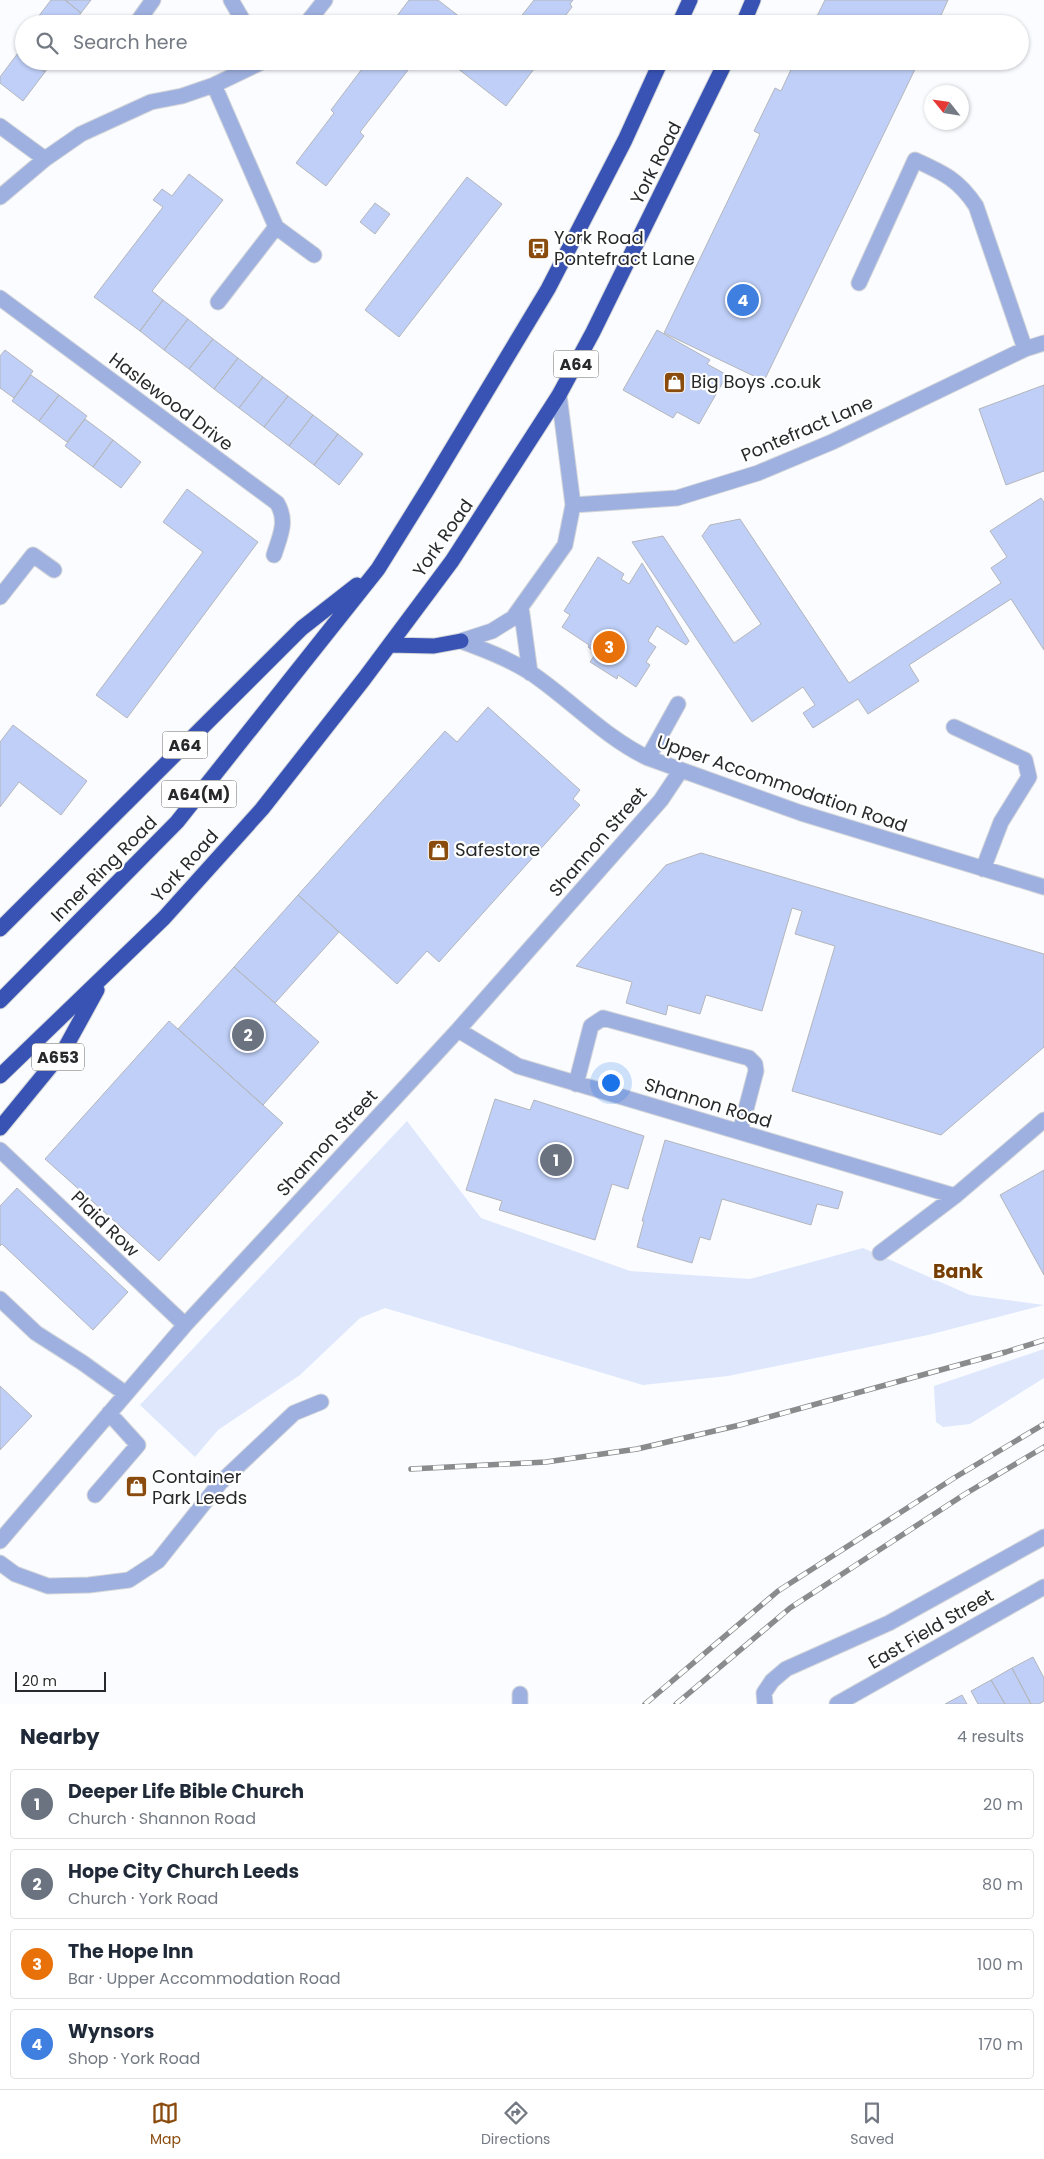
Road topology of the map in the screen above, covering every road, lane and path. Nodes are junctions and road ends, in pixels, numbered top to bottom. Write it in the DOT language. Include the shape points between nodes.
graph roads {
  1 [pos="153,0"];
  2 [pos="231,0"];
  3 [pos="325,0"];
  4 [pos="690,0"];
  5 [pos="753,0"];
  6 [pos="142,15"];
  7 [pos="240,15"];
  8 [pos="313,15"];
  9 [pos="683,15"];
  10 [pos="746,15"];
  11 [pos="245,70"];
  12 [pos="657,70"];
  13 [pos="722,70"];
  14 [pos="214,85"];
  15 [pos="0,126"];
  16 [pos="44,159"];
  17 [pos="0,197"];
  18 [pos="276,228"];
  19 [pos="314,256"];
  20 [pos="859,283"];
  21 [pos="0,298"];
  22 [pos="218,302"];
  23 [pos="1044,343"];
  24 [pos="1025,349"];
  25 [pos="559,395"];
  26 [pos="573,505"];
  27 [pos="274,555"];
  28 [pos="378,569"];
  29 [pos="54,570"];
  30 [pos="0,597"];
  31 [pos="521,607"];
  32 [pos="461,641"];
  33 [pos="390,645"];
  34 [pos="530,673"];
  35 [pos="678,704"];
  36 [pos="954,727"];
  37 [pos="648,758"];
  38 [pos="681,770"];
  39 [pos="984,869"];
  40 [pos="1044,887"];
  41 [pos="0,929"];
  42 [pos="104,977"];
  43 [pos="0,1001"];
  44 [pos="458,1030"];
  45 [pos="0,1076"];
  46 [pos="576,1084"];
  47 [pos="1044,1120"];
  48 [pos="0,1128"];
  49 [pos="740,1132"];
  50 [pos="0,1150"];
  51 [pos="955,1196"];
  52 [pos="880,1253"];
  53 [pos="0,1299"];
  54 [pos="185,1325"];
  55 [pos="126,1394"];
  56 [pos="321,1402"];
  57 [pos="109,1413"];
  58 [pos="95,1495"];
  59 [pos="1044,1537"];
  60 [pos="0,1541"];
  61 [pos="0,1563"];
  62 [pos="1044,1587"];
  63 [pos="765,1704"];
  64 [pos="837,1704"];
  1 -- 6 [label="street"];
  2 -- 7 [label="street"];
  3 -- 8 [label="street"];
  4 -- 9 [label="highway"];
  5 -- 10 [label="highway"];
  11 -- 14 [label="street"];
  12 -- 28 [label="highway, York Road / A64" via="625,140 548,289"];
  13 -- 25 [label="highway, York Road / A64"];
  14 -- 16 [label="street" via="151,102 81,134"];
  14 -- 18 [label="street"];
  15 -- 16 [label="street"];
  16 -- 17 [label="street"];
  18 -- 19 [label="street"];
  18 -- 22 [label="street"];
  20 -- 24 [label="street" via="915,160 944,173 966,190 976,206"];
  21 -- 27 [label="street, Haslewood Drive" via="276,503 284,522"];
  23 -- 24 [label="street, Pontefract Lane"];
  24 -- 26 [label="street, Pontefract Lane" via="832,442 758,473 677,498"];
  25 -- 26 [label="street"];
  25 -- 33 [label="highway, York Road / A64" via="452,561"];
  26 -- 31 [label="street" via="565,545"];
  28 -- 41 [label="highway, A64" via="302,628"];
  28 -- 43 [label="highway, Inner Ring Road / A64(M)" via="177,822"];
  29 -- 30 [label="street" via="32,555"];
  31 -- 32 [label="street" via="513,618 492,631"];
  31 -- 34 [label="street"];
  32 -- 33 [label="highway" via="434,646"];
  32 -- 34 [label="street, Upper Accommodation Road"];
  33 -- 42 [label="highway, York Road / A64" via="262,809 164,918"];
  34 -- 37 [label="street, Upper Accommodation Road" via="626,748"];
  35 -- 37 [label="street"];
  36 -- 39 [label="street" via="1025,760 1029,777 1001,822"];
  37 -- 38 [label="street, Upper Accommodation Road"];
  38 -- 39 [label="street, Upper Accommodation Road" via="801,813"];
  38 -- 44 [label="street, Shannon Street" via="661,800"];
  39 -- 40 [label="street, Upper Accommodation Road"];
  42 -- 45 [label="highway, A64"];
  42 -- 48 [label="highway, A653" via="64,1050"];
  44 -- 46 [label="street, Shannon Road" via="518,1066"];
  44 -- 54 [label="street, Shannon Street"];
  46 -- 49 [label="street, Shannon Road"];
  46 -- 49 [label="street" via="591,1026 603,1018 749,1058 756,1071"];
  47 -- 51 [label="street"];
  49 -- 51 [label="street, Shannon Road"];
  50 -- 54 [label="street, Plaid Row"];
  51 -- 52 [label="street"];
  53 -- 55 [label="street" via="36,1333"];
  54 -- 55 [label="street, Shannon Street"];
  55 -- 57 [label="street, Shannon Street"];
  56 -- 61 [label="street" via="294,1413 220,1483 158,1561 129,1580 48,1586 15,1574"];
  57 -- 58 [label="street" via="138,1445"];
  57 -- 60 [label="street, Shannon Street"];
  59 -- 63 [label="street" via="889,1623 786,1669 764,1693"];
  62 -- 64 [label="street, East Field Street"];
}
